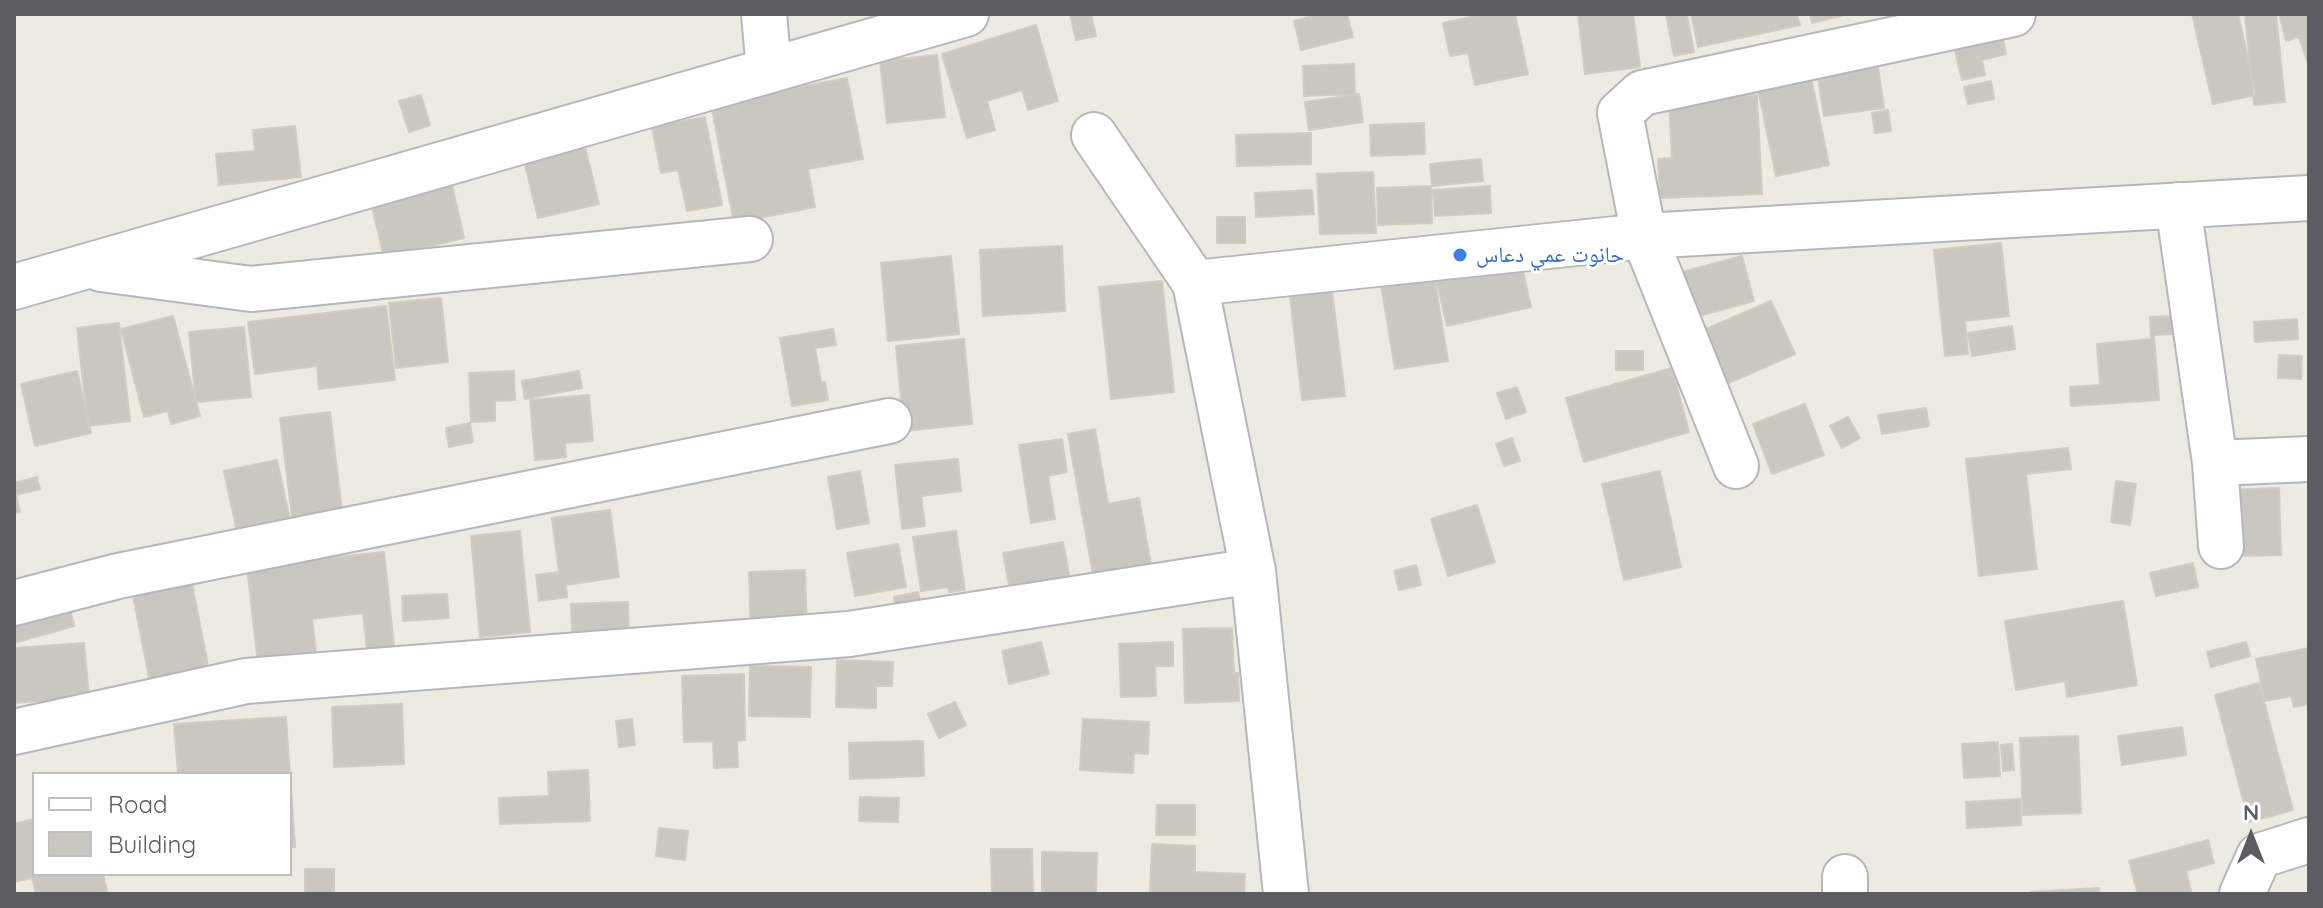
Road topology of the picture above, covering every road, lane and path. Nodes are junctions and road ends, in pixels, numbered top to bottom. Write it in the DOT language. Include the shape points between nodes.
graph roads {
  1 [pos="764,14"];
  2 [pos="966,14"];
  3 [pos="2013,14"];
  4 [pos="769,70"];
  5 [pos="1094,135"];
  6 [pos="2309,198"];
  7 [pos="2178,205"];
  8 [pos="1644,236"];
  9 [pos="750,239"];
  10 [pos="87,267"];
  11 [pos="1195,283"];
  12 [pos="14,287"];
  13 [pos="889,421"];
  14 [pos="2309,459"];
  15 [pos="2215,463"];
  16 [pos="1736,466"];
  17 [pos="2221,546"];
  18 [pos="1253,571"];
  19 [pos="14,603"];
  20 [pos="14,732"];
  21 [pos="2309,840"];
  22 [pos="1286,894"];
  23 [pos="2242,894"];
  1 -- 4 [label="street"];
  2 -- 4 [label="street"];
  3 -- 8 [label="street" via="1642,93 1620,113"];
  4 -- 10 [label="street"];
  5 -- 11 [label="street"];
  6 -- 7 [label="street"];
  7 -- 8 [label="street"];
  7 -- 15 [label="street"];
  8 -- 11 [label="street"];
  8 -- 16 [label="street"];
  9 -- 10 [label="street" via="251,289"];
  10 -- 12 [label="street"];
  11 -- 18 [label="street"];
  13 -- 19 [label="street" via="133,573"];
  14 -- 15 [label="street"];
  15 -- 17 [label="street"];
  18 -- 20 [label="street" via="849,634 246,681"];
  18 -- 22 [label="street"];
  21 -- 23 [label="street" via="2259,856"];
}
